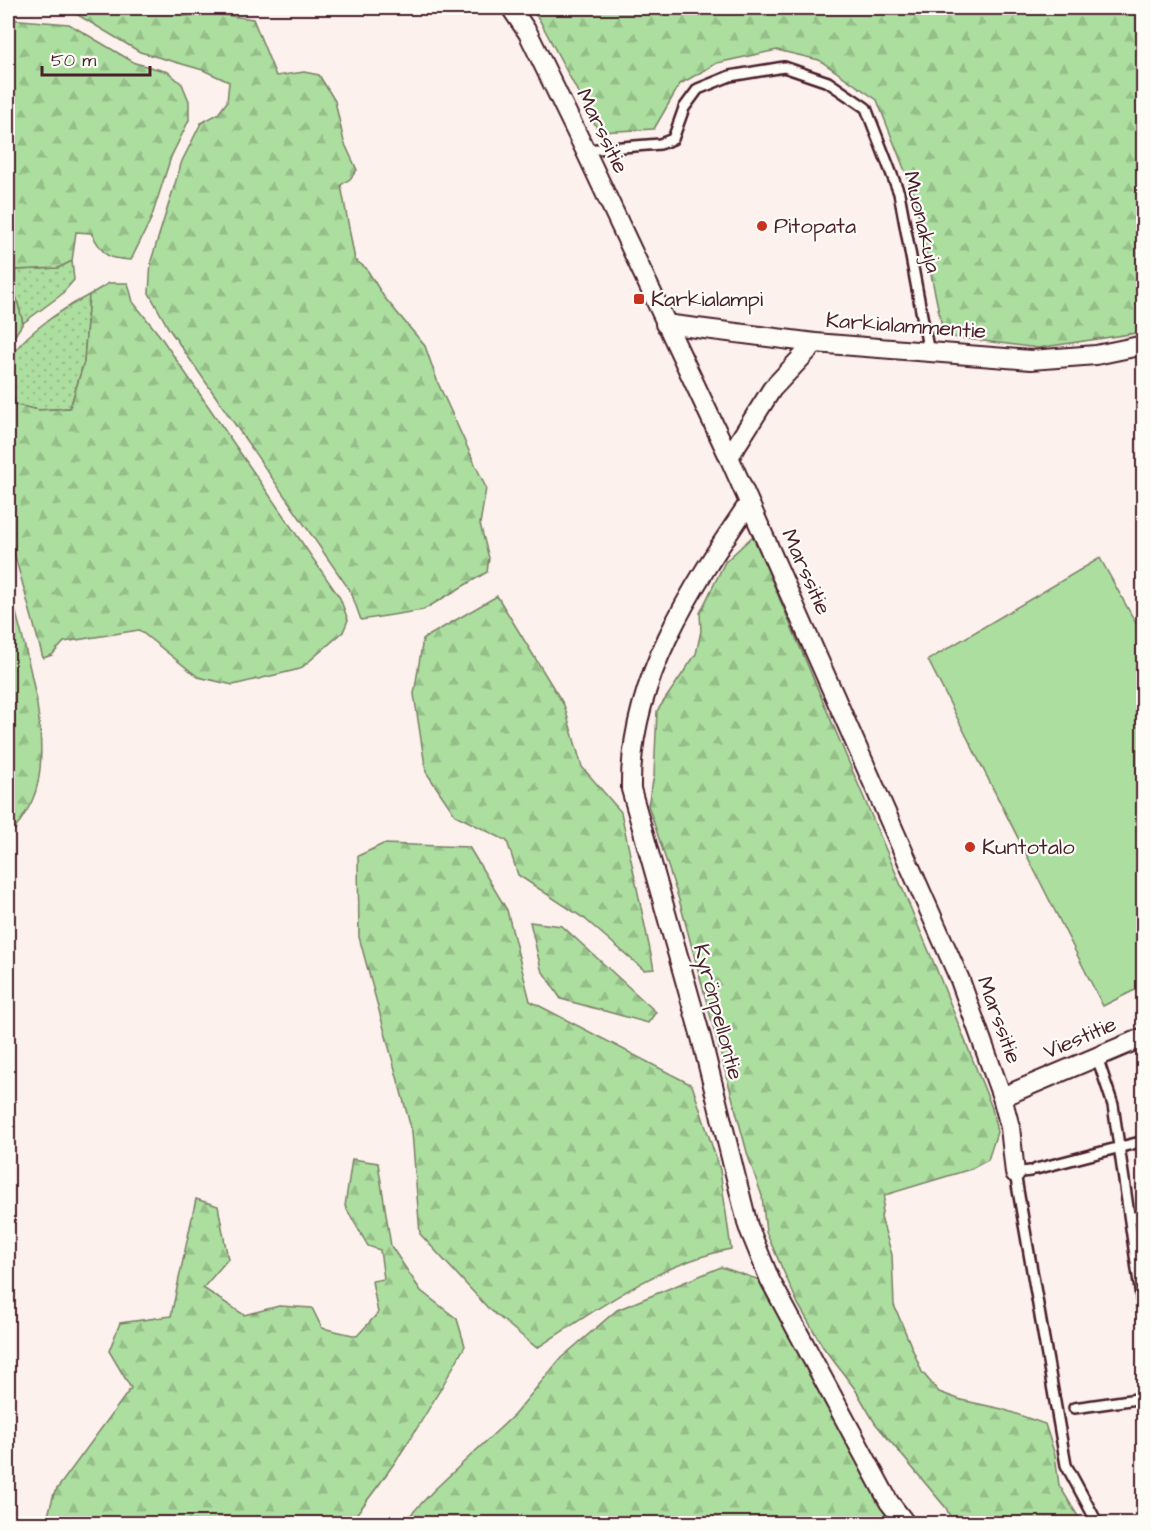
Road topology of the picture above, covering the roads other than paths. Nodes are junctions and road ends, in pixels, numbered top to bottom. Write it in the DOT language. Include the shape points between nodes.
graph roads {
  1 [pos="511,8"];
  2 [pos="585,150"];
  3 [pos="665,324"];
  4 [pos="815,343"];
  5 [pos="1143,345"];
  6 [pos="929,353"];
  7 [pos="729,457"];
  8 [pos="748,503"];
  9 [pos="1143,1037"];
  10 [pos="1097,1057"];
  11 [pos="1002,1097"];
  12 [pos="1143,1142"];
  13 [pos="1120,1147"];
  14 [pos="1027,1171"];
  15 [pos="1143,1215"];
  16 [pos="1130,1218"];
  17 [pos="1143,1317"];
  18 [pos="1143,1398"];
  19 [pos="1074,1408"];
  20 [pos="906,1524"];
  21 [pos="1098,1524"];
  1 -- 2 [label="street, Marssitie" via="528,33"];
  2 -- 3 [label="street, Marssitie"];
  2 -- 6 [label="lane, Muonakuja" via="660,144 673,139 684,108 698,89 730,76 784,67 828,82 866,108 899,193"];
  3 -- 4 [label="street, Karkialammentie"];
  3 -- 7 [label="street, Marssitie"];
  4 -- 6 [label="street, Karkialammentie"];
  4 -- 7 [label="street" via="772,389"];
  5 -- 6 [label="street, Karkialammentie" via="1096,355 1031,360"];
  7 -- 8 [label="street, Marssitie"];
  8 -- 11 [label="street, Marssitie" via="960,980"];
  8 -- 20 [label="street, Kyrönpellontie" via="697,579 671,629 635,731 630,758 631,789 701,1037 748,1226 770,1280 889,1502"];
  9 -- 10 [label="street, Viestitie"];
  10 -- 11 [label="street, Viestitie"];
  10 -- 13 [label="lane" via="1113,1105"];
  11 -- 14 [label="street, Marssitie"];
  12 -- 13 [label="lane"];
  13 -- 14 [label="lane"];
  13 -- 16 [label="lane"];
  14 -- 21 [label="lane" via="1066,1465"];
  15 -- 16 [label="lane"];
  16 -- 17 [label="lane"];
  18 -- 19 [label="lane"];
}
